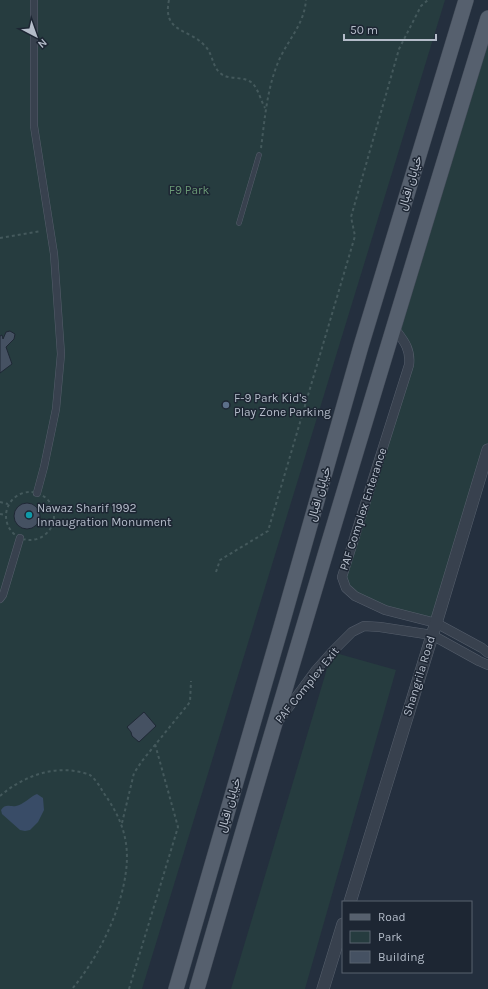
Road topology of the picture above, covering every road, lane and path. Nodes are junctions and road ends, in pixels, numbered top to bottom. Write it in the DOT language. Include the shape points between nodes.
graph roads {
  1 [pos="34,0"];
  2 [pos="169,0"];
  3 [pos="306,0"];
  4 [pos="428,0"];
  5 [pos="466,0"];
  6 [pos="488,18"];
  7 [pos="265,109"];
  8 [pos="259,155"];
  9 [pos="239,223"];
  10 [pos="50,230"];
  11 [pos="0,238"];
  12 [pos="394,328"];
  13 [pos="487,458"];
  14 [pos="37,493"];
  15 [pos="0,502"];
  16 [pos="8,504"];
  17 [pos="0,514"];
  18 [pos="5,515"];
  19 [pos="20,538"];
  20 [pos="216,572"];
  21 [pos="0,599"];
  22 [pos="436,623"];
  23 [pos="432,635"];
  24 [pos="488,653"];
  25 [pos="488,665"];
  26 [pos="191,681"];
  27 [pos="273,728"];
  28 [pos="155,744"];
  29 [pos="0,796"];
  30 [pos="122,824"];
  31 [pos="350,901"];
  32 [pos="342,927"];
  33 [pos="72,989"];
  34 [pos="129,989"];
  35 [pos="176,989"];
  36 [pos="197,989"];
  37 [pos="323,989"];
  1 -- 10 [label="street" via="34,126"];
  2 -- 7 [label="path" via="168,17 175,26 206,46 216,69 221,74 227,78 243,79 252,83"];
  3 -- 7 [label="path" via="302,21 280,58"];
  4 -- 20 [label="path" via="421,6 399,49 352,217 355,236 268,531 220,560"];
  5 -- 35 [label="main road, خیابان اقبال" via="361,346"];
  6 -- 12 [label="main road, خیابان اقبال"];
  7 -- 8 [label="path"];
  8 -- 9 [label="lane"];
  10 -- 11 [label="path"];
  10 -- 14 [label="street" via="61,354 56,409"];
  12 -- 22 [label="street, PAF Complex Enterance" via="404,340 410,355 409,364 342,577 346,588 355,596 385,610"];
  12 -- 27 [label="main road, خیابان اقبال"];
  13 -- 22 [label="street, Shangrila Road"];
  14 -- 16 [label="path" via="20,494"];
  14 -- 19 [label="path" via="49,501 52,507 54,514 51,528 41,538"];
  15 -- 16 [label="path"];
  16 -- 18 [label="path"];
  17 -- 18 [label="path"];
  18 -- 19 [label="path" via="9,529"];
  19 -- 21 [label="street"];
  22 -- 23 [label="street, Shangrila Road"];
  22 -- 24 [label="street, PAF Complex Enterance"];
  23 -- 25 [label="street"];
  23 -- 27 [label="street, PAF Complex Exit" via="364,626 352,632 316,670"];
  23 -- 31 [label="street, Shangrila Road"];
  26 -- 28 [label="path" via="190,702"];
  27 -- 36 [label="main road, خیابان اقبال"];
  28 -- 30 [label="path" via="134,773"];
  28 -- 34 [label="path" via="178,827"];
  29 -- 30 [label="path" via="17,783 43,772 82,772 90,775 98,784"];
  30 -- 33 [label="path" via="126,854 124,887 102,944"];
  32 -- 37 [label="street"];
}
